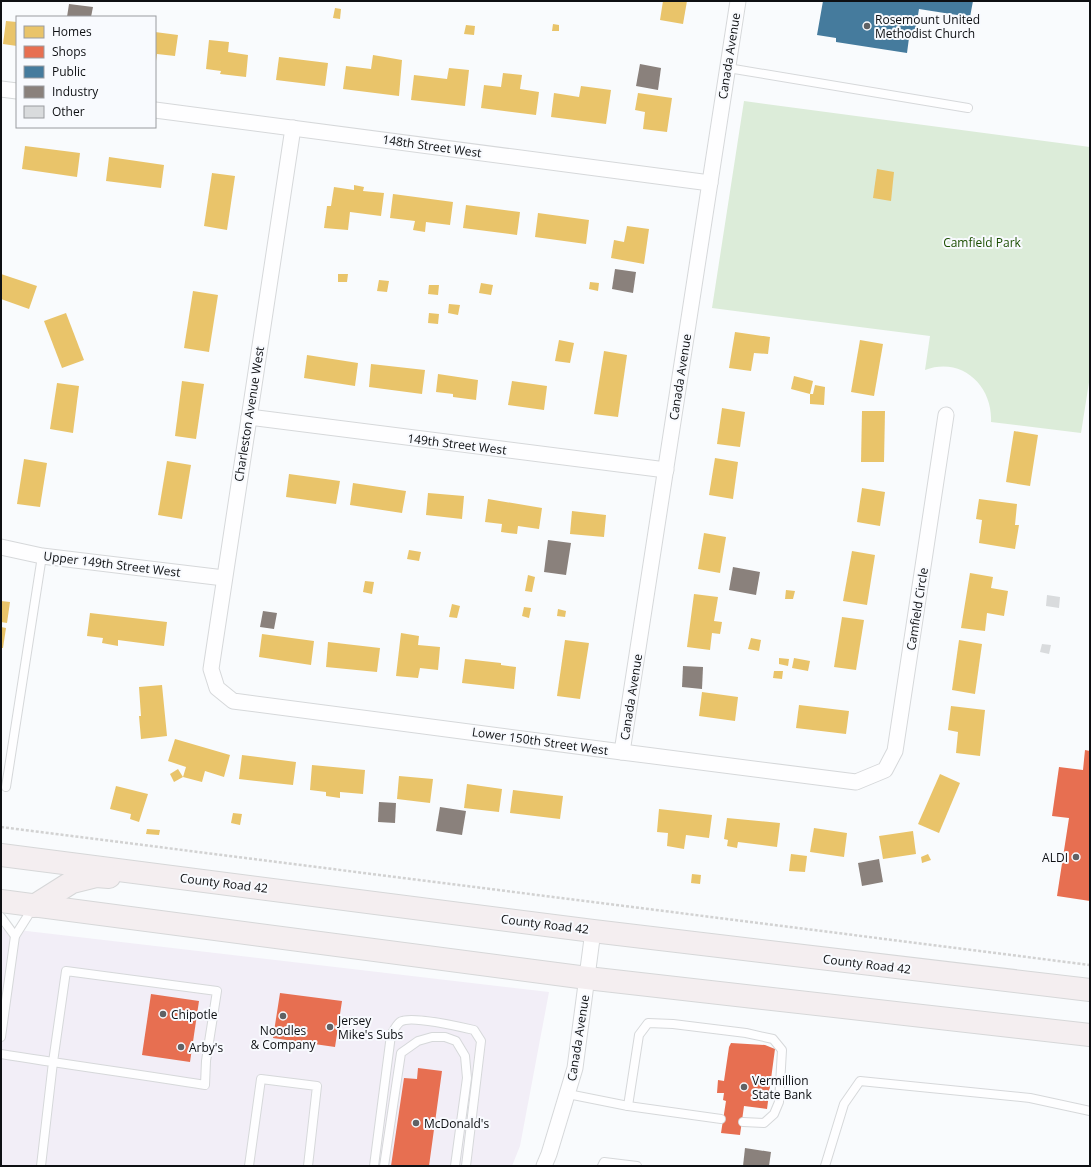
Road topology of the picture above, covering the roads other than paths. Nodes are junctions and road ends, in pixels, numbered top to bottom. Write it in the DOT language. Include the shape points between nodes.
graph roads {
  1 [pos="738,1"];
  2 [pos="728,68"];
  3 [pos="1,89"];
  4 [pos="16,92"];
  5 [pos="968,108"];
  6 [pos="156,110"];
  7 [pos="293,128"];
  8 [pos="710,183"];
  9 [pos="946,415"];
  10 [pos="249,417"];
  11 [pos="666,470"];
  12 [pos="1,547"];
  13 [pos="42,556"];
  14 [pos="224,578"];
  15 [pos="226,695"];
  16 [pos="622,752"];
  17 [pos="856,782"];
  18 [pos="6,787"];
  19 [pos="1,855"];
  20 [pos="1,901"];
  21 [pos="34,906"];
  22 [pos="426,909"];
  23 [pos="1,917"];
  24 [pos="594,931"];
  25 [pos="15,936"];
  26 [pos="587,978"];
  27 [pos="1090,990"];
  28 [pos="1090,1035"];
  29 [pos="1,1037"];
  30 [pos="1,1054"];
  31 [pos="53,1062"];
  32 [pos="568,1094"];
  33 [pos="628,1106"];
  34 [pos="1090,1111"];
  35 [pos="721,1119"];
  36 [pos="743,1122"];
  37 [pos="41,1166"];
  38 [pos="249,1166"];
  39 [pos="308,1166"];
  40 [pos="374,1166"];
  41 [pos="384,1166"];
  42 [pos="455,1166"];
  43 [pos="466,1166"];
  44 [pos="544,1166"];
  45 [pos="602,1166"];
  46 [pos="637,1166"];
  47 [pos="825,1166"];
  1 -- 2 [label="street, Canada Avenue"];
  2 -- 5 [label="lane"];
  2 -- 8 [label="street, Canada Avenue"];
  3 -- 4 [label="street"];
  6 -- 7 [label="street, 148th Street West"];
  7 -- 8 [label="street, 148th Street West"];
  7 -- 10 [label="street, Charleston Avenue West"];
  8 -- 11 [label="street, Canada Avenue"];
  9 -- 17 [label="street, Camfield Circle" via="895,751 885,770"];
  10 -- 11 [label="street, 149th Street West"];
  10 -- 14 [label="street, Charleston Avenue West"];
  11 -- 16 [label="street, Canada Avenue"];
  12 -- 13 [label="street, Upper 149th Street West"];
  13 -- 14 [label="street, Upper 149th Street West"];
  13 -- 18 [label="lane"];
  14 -- 15 [label="street, Charleston Avenue West" via="211,669 217,688"];
  15 -- 16 [label="street, Lower 150th Street West" via="233,701"];
  16 -- 17 [label="street, Lower 150th Street West"];
  19 -- 22 [label="highway, County Road 42"];
  20 -- 21 [label="highway"];
  21 -- 22 [label="highway" via="72,882 96,876 123,877 383,910"];
  21 -- 25 [label="lane"];
  21 -- 26 [label="highway"];
  22 -- 24 [label="highway, County Road 42"];
  23 -- 25 [label="lane"];
  24 -- 26 [label="street, Canada Avenue"];
  24 -- 27 [label="highway, County Road 42"];
  25 -- 29 [label="lane"];
  26 -- 28 [label="highway"];
  26 -- 32 [label="street, Canada Avenue" via="575,1068"];
  30 -- 31 [label="lane"];
  31 -- 31 [label="lane" via="66,971 217,991 206,1061 205,1085"];
  31 -- 37 [label="lane"];
  32 -- 33 [label="lane"];
  32 -- 44 [label="street, Canada Avenue"];
  33 -- 35 [label="lane"];
  33 -- 36 [label="lane" via="639,1035 648,1023 673,1024 773,1039 782,1050 779,1102 774,1114 764,1123"];
  34 -- 47 [label="lane" via="1030,1098 860,1081 844,1104"];
  38 -- 39 [label="lane" via="261,1079 317,1086"];
  40 -- 43 [label="lane" via="391,1036 400,1022 407,1020 474,1030 482,1041"];
  41 -- 42 [label="lane" via="402,1053 418,1041 445,1036 456,1041 465,1056 467,1078"];
  45 -- 46 [label="lane" via="604,1162"];
}
